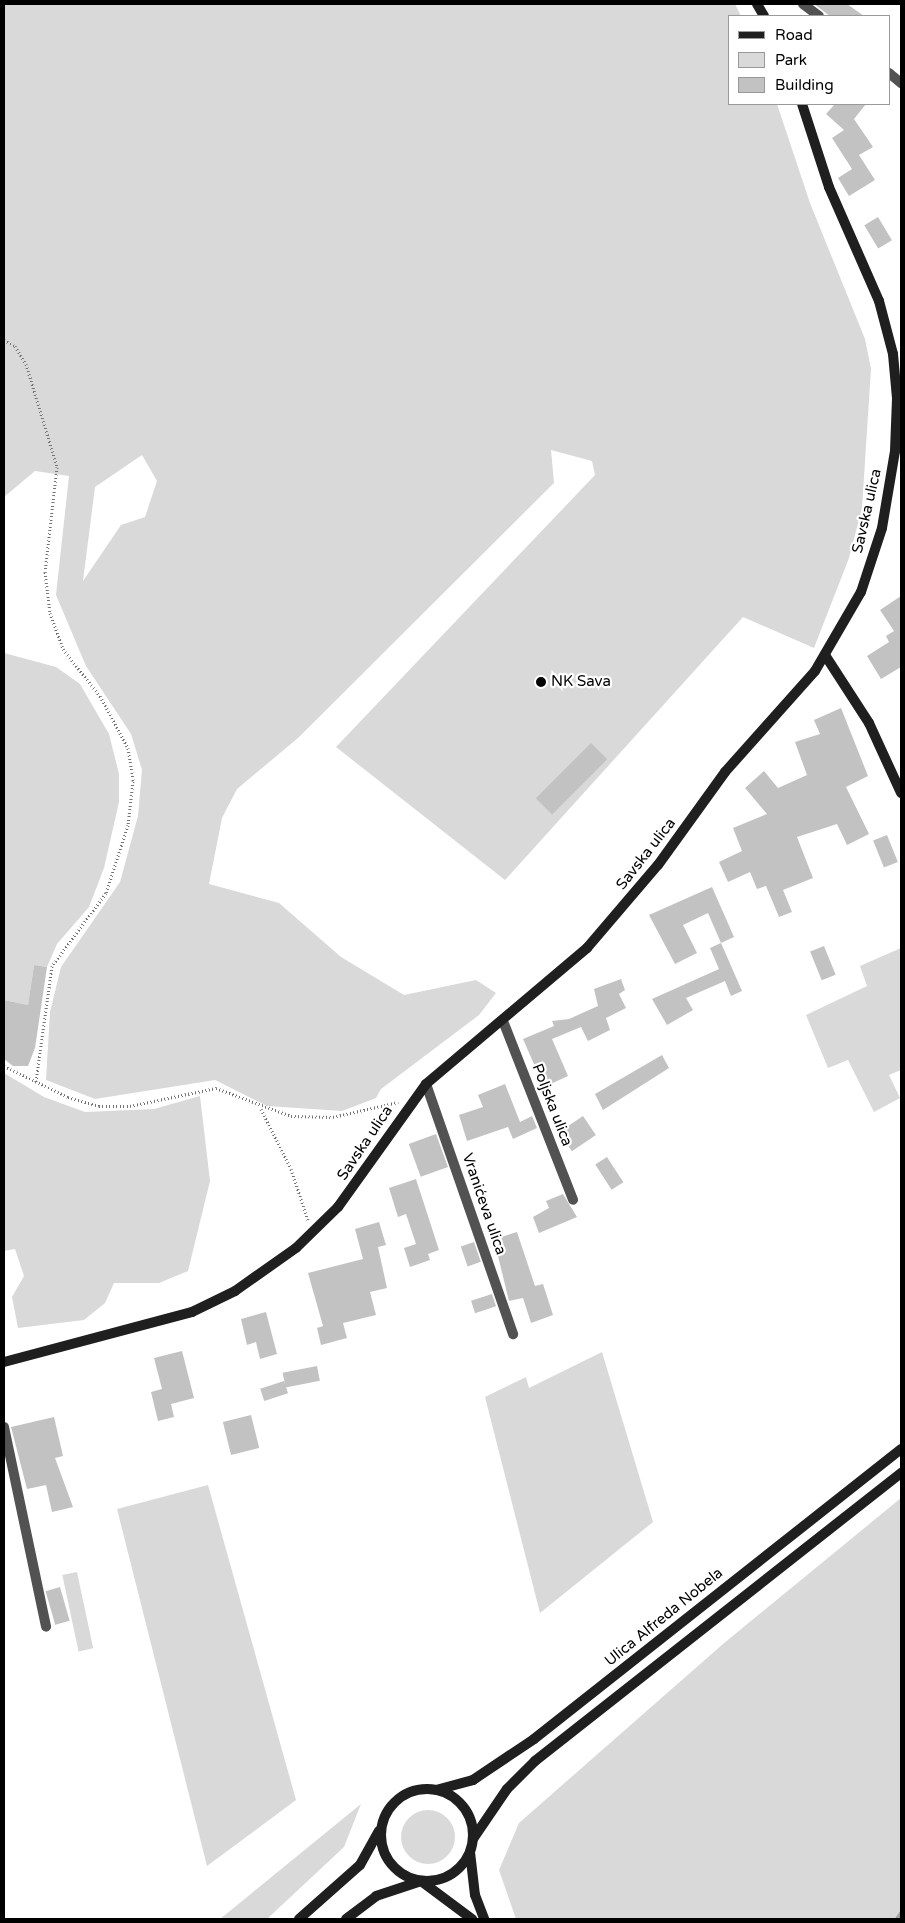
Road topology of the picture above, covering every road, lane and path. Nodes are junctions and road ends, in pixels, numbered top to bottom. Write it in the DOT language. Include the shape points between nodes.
graph roads {
  1 [pos="757,4"];
  2 [pos="802,4"];
  3 [pos="763,15"];
  4 [pos="818,15"];
  5 [pos="890,74"];
  6 [pos="901,83"];
  7 [pos="802,105"];
  8 [pos="4,340"];
  9 [pos="825,655"];
  10 [pos="901,792"];
  11 [pos="502,1020"];
  12 [pos="5,1067"];
  13 [pos="36,1082"];
  14 [pos="426,1084"];
  15 [pos="413,1098"];
  16 [pos="261,1108"];
  17 [pos="573,1200"];
  18 [pos="312,1234"];
  19 [pos="513,1334"];
  20 [pos="4,1362"];
  21 [pos="4,1427"];
  22 [pos="901,1449"];
  23 [pos="901,1473"];
  24 [pos="46,1627"];
  25 [pos="436,1790"];
  26 [pos="384,1818"];
  27 [pos="473,1839"];
  28 [pos="470,1852"];
  29 [pos="421,1881"];
  30 [pos="299,1919"];
  31 [pos="346,1919"];
  32 [pos="472,1919"];
  33 [pos="484,1919"];
  1 -- 3 [label="street"];
  2 -- 4 [label="street"];
  5 -- 6 [label="street"];
  7 -- 9 [label="street, Savska ulica" via="829,187 879,301 893,354 897,398 895,451 882,528 861,592"];
  8 -- 13 [label="path" via="14,346 26,364 57,467 44,572 50,613 64,649 100,696 128,748 133,781 128,825 106,892 52,966"];
  9 -- 10 [label="street" via="868,723"];
  9 -- 11 [label="street, Savska ulica" via="807,683 725,772 625,905 557,976"];
  11 -- 14 [label="street, Savska ulica"];
  11 -- 17 [label="street, Poljska ulica"];
  12 -- 13 [label="path"];
  13 -- 16 [label="path" via="99,1106 130,1106 216,1088"];
  14 -- 15 [label="street, Savska ulica"];
  14 -- 19 [label="street, Vranićeva ulica"];
  15 -- 16 [label="path" via="333,1117 292,1116"];
  15 -- 18 [label="street, Savska ulica" via="356,1184"];
  16 -- 18 [label="path" via="291,1169"];
  18 -- 20 [label="street, Savska ulica" via="251,1280 192,1312"];
  21 -- 24 [label="street"];
  22 -- 25 [label="street, Ulica Alfreda Nobela" via="534,1739 473,1780"];
  23 -- 27 [label="street" via="535,1761 507,1789"];
  25 -- 26 [label="street" via="410,1792 399,1798"];
  25 -- 27 [label="street" via="464,1808"];
  26 -- 29 [label="street" via="381,1832 387,1859 396,1870"];
  26 -- 30 [label="street" via="360,1865"];
  27 -- 28 [label="street"];
  28 -- 29 [label="street" via="450,1875"];
  28 -- 33 [label="street" via="475,1895"];
  29 -- 31 [label="street" via="376,1896"];
  29 -- 32 [label="street"];
}
